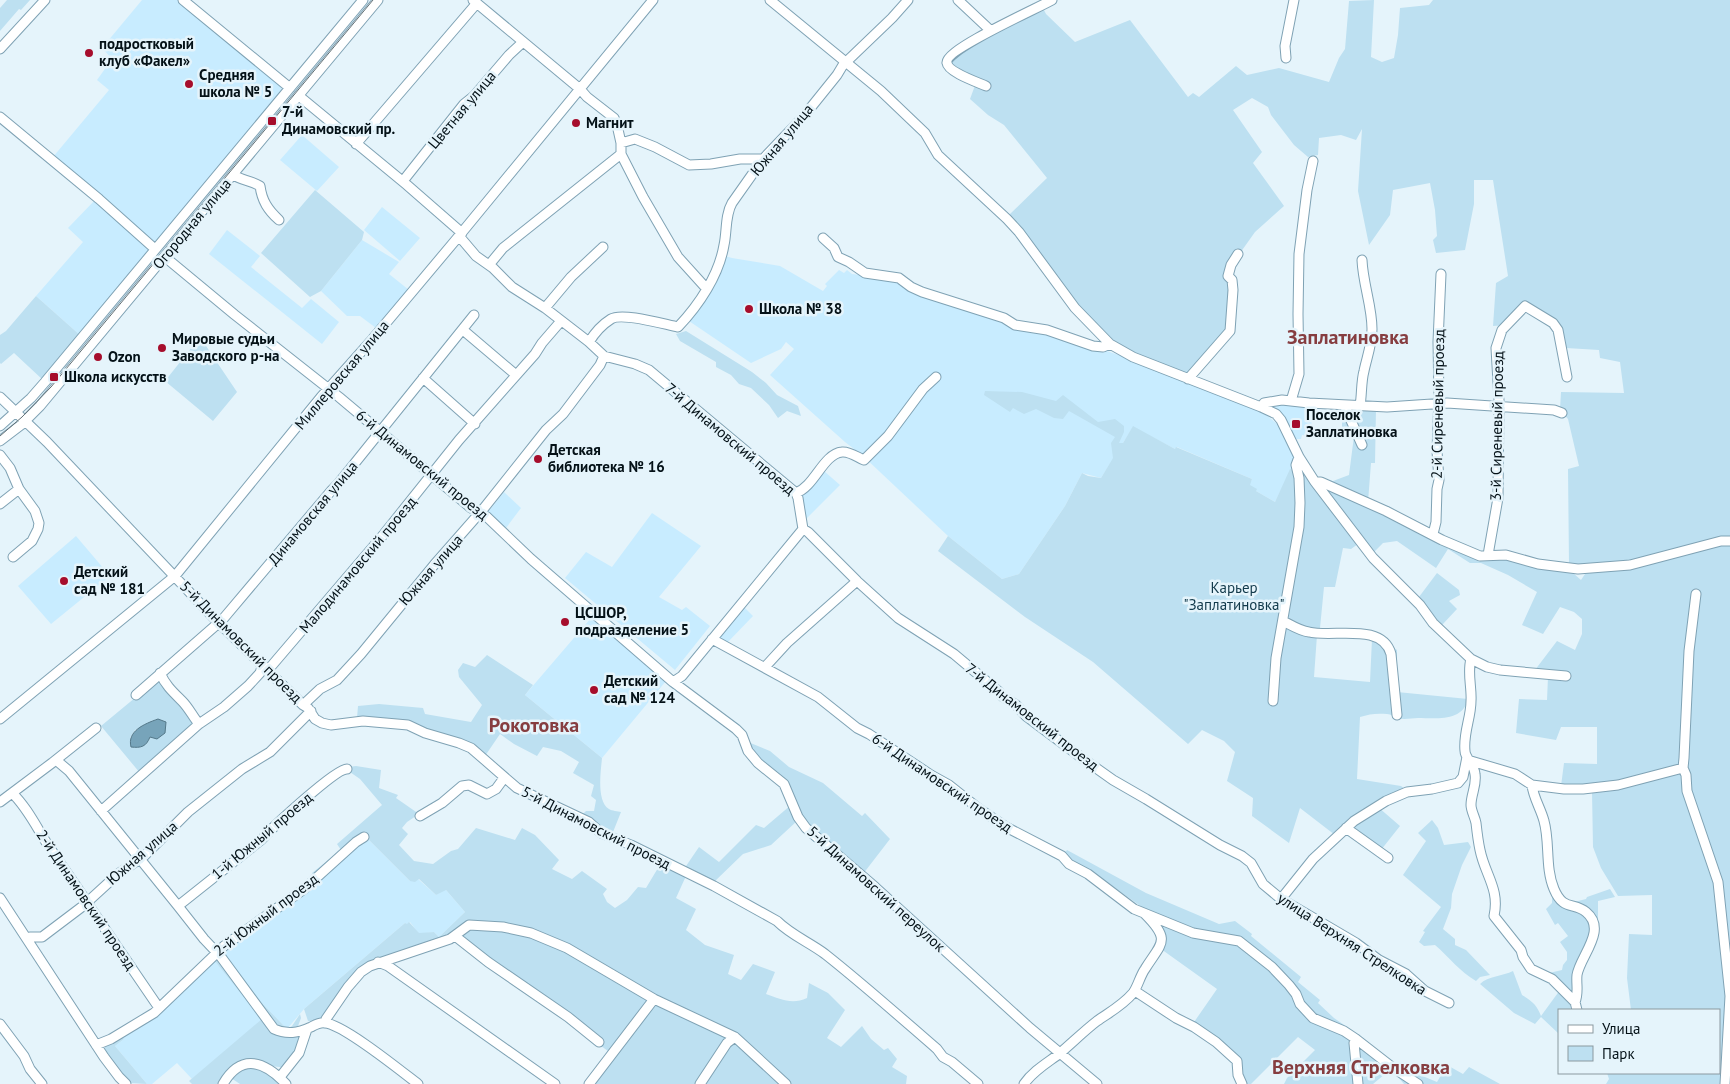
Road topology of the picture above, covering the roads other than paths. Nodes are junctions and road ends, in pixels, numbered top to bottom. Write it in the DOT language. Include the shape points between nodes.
graph roads {
  1 [pos="45,0"];
  2 [pos="183,0"];
  3 [pos="364,0"];
  4 [pos="378,0"];
  5 [pos="653,0"];
  6 [pos="770,0"];
  7 [pos="908,0"];
  8 [pos="958,0"];
  9 [pos="1052,0"];
  10 [pos="1293,0"];
  11 [pos="475,2"];
  12 [pos="990,30"];
  13 [pos="523,42"];
  14 [pos="0,49"];
  15 [pos="1286,58"];
  16 [pos="846,62"];
  17 [pos="986,86"];
  18 [pos="290,88"];
  19 [pos="580,88"];
  20 [pos="299,96"];
  21 [pos="0,117"];
  22 [pos="621,143"];
  23 [pos="356,144"];
  24 [pos="621,154"];
  25 [pos="762,159"];
  26 [pos="1313,161"];
  27 [pos="234,175"];
  28 [pos="403,182"];
  29 [pos="279,220"];
  30 [pos="460,234"];
  31 [pos="823,238"];
  32 [pos="603,246"];
  33 [pos="155,249"];
  34 [pos="1238,254"];
  35 [pos="165,257"];
  36 [pos="1362,260"];
  37 [pos="489,265"];
  38 [pos="1441,274"];
  39 [pos="706,288"];
  40 [pos="544,308"];
  41 [pos="474,315"];
  42 [pos="561,321"];
  43 [pos="463,330"];
  44 [pos="589,342"];
  45 [pos="1110,344"];
  46 [pos="604,356"];
  47 [pos="516,375"];
  48 [pos="936,377"];
  49 [pos="1567,377"];
  50 [pos="423,378"];
  51 [pos="1188,380"];
  52 [pos="330,390"];
  53 [pos="0,397"];
  54 [pos="1291,401"];
  55 [pos="1438,404"];
  56 [pos="1344,405"];
  57 [pos="1360,406"];
  58 [pos="1499,406"];
  59 [pos="1261,407"];
  60 [pos="16,412"];
  61 [pos="1562,413"];
  62 [pos="25,421"];
  63 [pos="475,424"];
  64 [pos="0,426"];
  65 [pos="380,432"];
  66 [pos="0,441"];
  67 [pos="1362,445"];
  68 [pos="0,455"];
  69 [pos="1299,457"];
  70 [pos="432,475"];
  71 [pos="1315,482"];
  72 [pos="19,489"];
  73 [pos="796,493"];
  74 [pos="0,504"];
  75 [pos="480,513"];
  76 [pos="803,529"];
  77 [pos="1432,534"];
  78 [pos="1730,541"];
  79 [pos="1488,555"];
  80 [pos="13,557"];
  81 [pos="175,576"];
  82 [pos="857,581"];
  83 [pos="1696,594"];
  84 [pos="1284,621"];
  85 [pos="220,622"];
  86 [pos="712,639"];
  87 [pos="1471,659"];
  88 [pos="266,667"];
  89 [pos="765,667"];
  90 [pos="160,673"];
  91 [pos="1566,676"];
  92 [pos="673,682"];
  93 [pos="136,695"];
  94 [pos="1273,701"];
  95 [pos="307,708"];
  96 [pos="1397,715"];
  97 [pos="0,719"];
  98 [pos="199,724"];
  99 [pos="96,728"];
  100 [pos="1469,759"];
  101 [pos="56,760"];
  102 [pos="1683,768"];
  103 [pos="347,769"];
  104 [pos="504,778"];
  105 [pos="1532,785"];
  106 [pos="12,793"];
  107 [pos="0,802"];
  108 [pos="101,811"];
  109 [pos="420,816"];
  110 [pos="1346,828"];
  111 [pos="364,837"];
  112 [pos="1388,858"];
  113 [pos="139,859"];
  114 [pos="1259,880"];
  115 [pos="0,898"];
  116 [pos="1281,899"];
  117 [pos="87,902"];
  118 [pos="178,906"];
  119 [pos="1145,914"];
  120 [pos="455,936"];
  121 [pos="42,937"];
  122 [pos="27,938"];
  123 [pos="36,952"];
  124 [pos="217,952"];
  125 [pos="378,962"];
  126 [pos="1135,991"];
  127 [pos="654,999"];
  128 [pos="1449,1003"];
  129 [pos="1576,1006"];
  130 [pos="159,1008"];
  131 [pos="326,1023"];
  132 [pos="0,1024"];
  133 [pos="307,1029"];
  134 [pos="735,1037"];
  135 [pos="1356,1039"];
  136 [pos="600,1042"];
  137 [pos="96,1045"];
  138 [pos="1059,1054"];
  139 [pos="283,1080"];
  140 [pos="42,1084"];
  141 [pos="126,1084"];
  142 [pos="224,1084"];
  143 [pos="418,1084"];
  144 [pos="556,1084"];
  145 [pos="589,1084"];
  146 [pos="700,1084"];
  147 [pos="786,1084"];
  148 [pos="978,1084"];
  149 [pos="1024,1084"];
  150 [pos="1097,1084"];
  151 [pos="1242,1084"];
  152 [pos="1358,1084"];
  153 [pos="1418,1084"];
  154 [pos="1725,1084"];
  1 -- 14 [label="street"];
  2 -- 18 [label="street"];
  3 -- 18 [label="street, Огородная улица"];
  4 -- 20 [label="street, Огородная улица"];
  5 -- 19 [label="street, Миллеровская улица"];
  6 -- 16 [label="street"];
  7 -- 16 [label="street, Южная улица"];
  8 -- 12 [label="street"];
  9 -- 12 [label="street"];
  10 -- 15 [label="street"];
  11 -- 13 [label="street"];
  11 -- 23 [label="street"];
  12 -- 17 [label="street" via="960,48 946,62 957,73"];
  13 -- 19 [label="street"];
  13 -- 28 [label="street, Цветная улица" via="464,104"];
  16 -- 25 [label="street, Южная улица" via="804,116"];
  16 -- 45 [label="street" via="925,133 938,155 1007,219 1075,308"];
  18 -- 33 [label="street, Огородная улица"];
  19 -- 22 [label="street" via="587,98 614,118"];
  19 -- 30 [label="street, Миллеровская улица"];
  20 -- 23 [label="street, 7-й Динамовский проезд"];
  20 -- 27 [label="street, Огородная улица"];
  21 -- 33 [label="street"];
  22 -- 24 [label="street"];
  22 -- 25 [label="street" via="635,139 689,165"];
  23 -- 28 [label="street, 7-й Динамовский проезд"];
  24 -- 37 [label="street" via="503,248"];
  24 -- 39 [label="street" via="678,257"];
  25 -- 39 [label="street, Южная улица" via="729,208 722,255"];
  26 -- 54 [label="street" via="1300,254 1299,374"];
  27 -- 29 [label="street" via="260,186 268,210"];
  27 -- 35 [label="street, Огородная улица"];
  28 -- 30 [label="street, 7-й Динамовский проезд"];
  30 -- 37 [label="street, 7-й Динамовский проезд" via="476,256"];
  30 -- 52 [label="street, Миллеровская улица"];
  31 -- 45 [label="street" via="838,257 865,273 899,278 922,292 1004,318 1015,325 1046,330 1093,346"];
  32 -- 40 [label="street"];
  33 -- 60 [label="street, Огородная улица" via="45,382"];
  34 -- 51 [label="street" via="1228,276 1233,290 1230,331"];
  35 -- 52 [label="street, 6-й Динамовский проезд"];
  35 -- 62 [label="street, Огородная улица"];
  36 -- 57 [label="street" via="1372,330"];
  37 -- 40 [label="street, 7-й Динамовский проезд" via="512,287"];
  38 -- 55 [label="street, 2-й Сиреневый проезд"];
  39 -- 44 [label="street, Южная улица" via="678,327 616,316 609,319"];
  40 -- 42 [label="street, 7-й Динамовский проезд"];
  41 -- 43 [label="street, Динамовская улица"];
  42 -- 44 [label="street, 7-й Динамовский проезд"];
  42 -- 47 [label="street, Малодинамовский проезд"];
  43 -- 47 [label="street"];
  43 -- 50 [label="street, Динамовская улица"];
  44 -- 46 [label="street, 7-й Динамовский проезд"];
  45 -- 51 [label="street"];
  46 -- 73 [label="street, 7-й Динамовский проезд" via="649,370"];
  46 -- 75 [label="street, Южная улица" via="580,393"];
  47 -- 63 [label="street, Малодинамовский проезд"];
  48 -- 73 [label="street" via="864,460 842,452 833,456 807,486"];
  49 -- 58 [label="street, 3-й Сиреневый проезд" via="1558,330 1525,306 1502,330 1496,348"];
  50 -- 63 [label="street"];
  50 -- 65 [label="street, Динамовская улица"];
  51 -- 59 [label="street"];
  52 -- 65 [label="street, 6-й Динамовский проезд"];
  52 -- 81 [label="street, Миллеровская улица"];
  53 -- 60 [label="street, 5-й Динамовский проезд"];
  54 -- 56 [label="street"];
  54 -- 59 [label="street" via="1264,403"];
  55 -- 57 [label="street"];
  55 -- 58 [label="street"];
  55 -- 77 [label="street, 2-й Сиреневый проезд" via="1439,480"];
  56 -- 57 [label="street"];
  56 -- 67 [label="street"];
  58 -- 61 [label="street"];
  58 -- 79 [label="street, 3-й Сиреневый проезд" via="1498,498"];
  59 -- 69 [label="street" via="1282,420"];
  60 -- 62 [label="street, 5-й Динамовский проезд"];
  60 -- 64 [label="street, Огородная улица"];
  62 -- 66 [label="street, Огородная улица"];
  62 -- 81 [label="street, 5-й Динамовский проезд"];
  63 -- 70 [label="street, Малодинамовский проезд"];
  65 -- 70 [label="street, 6-й Динамовский проезд"];
  65 -- 85 [label="street, Динамовская улица"];
  68 -- 72 [label="street"];
  69 -- 71 [label="street"];
  69 -- 84 [label="street" via="1296,464 1299,527 1283,610"];
  70 -- 75 [label="street, 6-й Динамовский проезд"];
  70 -- 88 [label="street, Малодинамовский проезд" via="296,639"];
  71 -- 77 [label="street"];
  71 -- 87 [label="street" via="1373,558"];
  72 -- 74 [label="street"];
  72 -- 80 [label="street" via="38,517 38,529 32,541"];
  73 -- 76 [label="street, 7-й Динамовский проезд"];
  75 -- 92 [label="street, 6-й Динамовский проезд"];
  75 -- 95 [label="street, Южная улица" via="361,654 337,680 320,689"];
  76 -- 82 [label="street, 7-й Динамовский проезд"];
  76 -- 86 [label="street"];
  77 -- 79 [label="street" via="1472,554"];
  78 -- 79 [label="street" via="1630,564 1578,568 1538,564 1506,555"];
  81 -- 85 [label="street, 5-й Динамовский проезд"];
  81 -- 97 [label="street, Миллеровская улица"];
  82 -- 89 [label="street" via="787,643"];
  82 -- 114 [label="street, 7-й Динамовский проезд" via="898,618 954,654 1026,716 1082,758 1135,794 1242,856 1251,863"];
  83 -- 102 [label="street" via="1689,651"];
  84 -- 94 [label="street" via="1276,658"];
  84 -- 96 [label="street" via="1307,632 1356,633 1384,642 1391,654"];
  85 -- 88 [label="street, 5-й Динамовский проезд"];
  85 -- 90 [label="street, Динамовская улица"];
  86 -- 89 [label="street, 6-й Динамовский проезд"];
  86 -- 92 [label="street" via="682,676"];
  87 -- 91 [label="street" via="1500,670"];
  87 -- 100 [label="street" via="1471,703 1464,750"];
  88 -- 95 [label="street, 5-й Динамовский проезд"];
  88 -- 98 [label="street, Малодинамовский проезд" via="260,668 260,673 224,707"];
  89 -- 119 [label="street, 6-й Динамовский проезд" via="818,697 857,728 949,785 1006,827 1062,856 1069,864"];
  90 -- 93 [label="street, Динамовская улица"];
  90 -- 98 [label="street" via="164,683"];
  92 -- 138 [label="street, 5-й Динамовский переулок" via="742,735 748,751 758,763 784,784 806,828"];
  95 -- 104 [label="street, 5-й Динамовский проезд" via="322,723 363,721 401,724 459,743 471,748"];
  95 -- 113 [label="street, Южная улица" via="270,752 242,769 188,812"];
  98 -- 108 [label="street, Малодинамовский проезд"];
  99 -- 101 [label="street"];
  100 -- 105 [label="street" via="1514,774"];
  100 -- 110 [label="street" via="1458,783 1407,792 1366,813"];
  100 -- 129 [label="street" via="1476,776 1471,807 1482,860 1495,890 1494,916 1521,950 1531,969 1552,979"];
  101 -- 106 [label="street"];
  101 -- 108 [label="street"];
  102 -- 105 [label="street" via="1618,785 1583,789"];
  102 -- 154 [label="street" via="1687,791 1718,882 1730,996"];
  103 -- 118 [label="street, 1-й Южный проезд" via="329,778 261,840"];
  104 -- 109 [label="street" via="496,789 487,794 469,785 462,786"];
  104 -- 148 [label="street, 5-й Динамовский проезд" via="517,788 589,822 601,833 714,886 777,921 849,973 937,1049 942,1057"];
  105 -- 129 [label="street" via="1544,820 1554,889 1564,903 1586,912 1592,923 1592,943 1577,975"];
  106 -- 107 [label="street"];
  106 -- 117 [label="street, 2-й Динамовский проезд"];
  108 -- 113 [label="street"];
  110 -- 112 [label="street"];
  110 -- 116 [label="street" via="1312,859"];
  111 -- 124 [label="street, 2-й Южный проезд" via="304,889"];
  113 -- 117 [label="street, Южная улица"];
  113 -- 118 [label="street"];
  114 -- 116 [label="street, улица Верхняя Стрелковка"];
  115 -- 122 [label="street"];
  116 -- 128 [label="street, улица Верхняя Стрелковка" via="1356,942 1379,960 1406,974 1425,991"];
  117 -- 121 [label="street, Южная улица"];
  117 -- 130 [label="street, 2-й Динамовский проезд"];
  118 -- 124 [label="street"];
  119 -- 126 [label="street, 6-й Динамовский проезд" via="1162,939"];
  119 -- 135 [label="street, 6-й Динамовский проезд" via="1193,933 1238,941 1272,967 1313,1018"];
  120 -- 125 [label="street"];
  120 -- 127 [label="street" via="469,925 531,933 567,948"];
  120 -- 136 [label="street"];
  121 -- 122 [label="street"];
  121 -- 123 [label="street"];
  122 -- 123 [label="street"];
  123 -- 137 [label="street"];
  124 -- 130 [label="street, 2-й Южный проезд"];
  124 -- 133 [label="street" via="274,1029 288,1033"];
  125 -- 131 [label="street" via="361,972 348,987"];
  125 -- 144 [label="street" via="434,997"];
  126 -- 138 [label="street, 6-й Динамовский проезд"];
  126 -- 151 [label="street" via="1216,1042 1237,1062"];
  127 -- 134 [label="street"];
  127 -- 145 [label="street"];
  130 -- 137 [label="street, 2-й Южный проезд"];
  131 -- 133 [label="street"];
  131 -- 143 [label="street" via="347,1032"];
  132 -- 140 [label="street"];
  133 -- 139 [label="street" via="299,1053"];
  134 -- 146 [label="street"];
  134 -- 147 [label="street"];
  135 -- 152 [label="street"];
  135 -- 153 [label="street"];
  137 -- 141 [label="street"];
  138 -- 149 [label="street, 6-й Динамовский проезд"];
  138 -- 150 [label="street, 5-й Динамовский переулок"];
  139 -- 142 [label="street" via="261,1064 252,1062 236,1069"];
}
